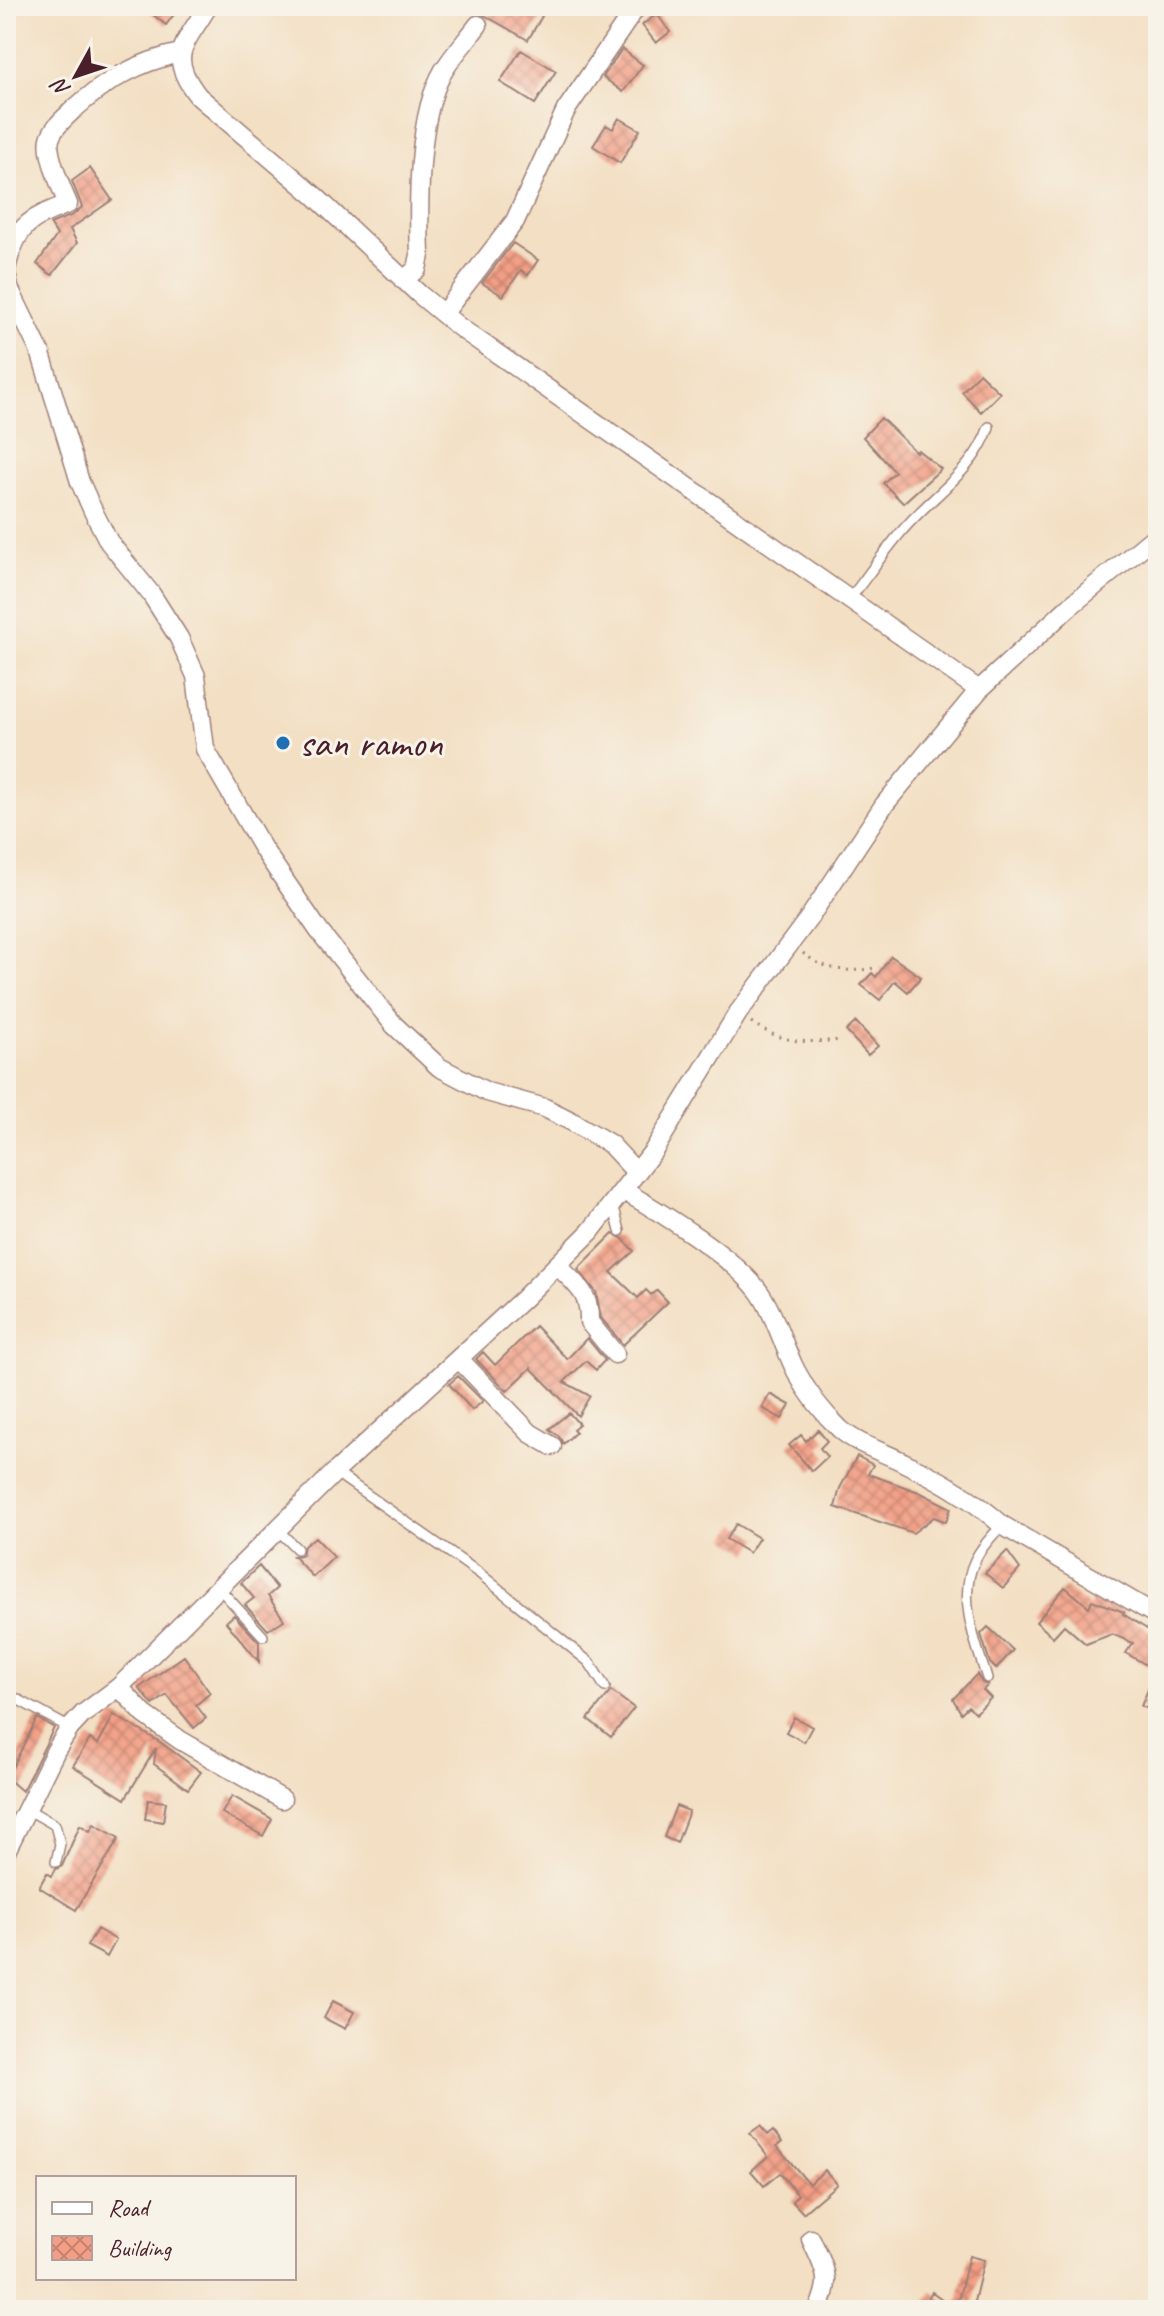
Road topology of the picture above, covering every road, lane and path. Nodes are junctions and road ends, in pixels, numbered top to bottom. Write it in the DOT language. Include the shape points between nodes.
graph roads {
  1 [pos="208,6"];
  2 [pos="637,6"];
  3 [pos="478,25"];
  4 [pos="180,53"];
  5 [pos="6,271"];
  6 [pos="403,280"];
  7 [pos="443,314"];
  8 [pos="989,427"];
  9 [pos="1158,534"];
  10 [pos="849,600"];
  11 [pos="979,690"];
  12 [pos="790,943"];
  13 [pos="879,967"];
  14 [pos="738,1013"];
  15 [pos="842,1040"];
  16 [pos="637,1173"];
  17 [pos="618,1198"];
  18 [pos="620,1231"];
  19 [pos="557,1265"];
  20 [pos="615,1354"];
  21 [pos="459,1359"];
  22 [pos="552,1446"];
  23 [pos="335,1472"];
  24 [pos="1002,1525"];
  25 [pos="278,1530"];
  26 [pos="297,1549"];
  27 [pos="218,1587"];
  28 [pos="1158,1616"];
  29 [pos="263,1636"];
  30 [pos="987,1678"];
  31 [pos="119,1687"];
  32 [pos="605,1687"];
  33 [pos="6,1693"];
  34 [pos="70,1728"];
  35 [pos="282,1799"];
  36 [pos="17,1816"];
  37 [pos="6,1851"];
  38 [pos="56,1862"];
  39 [pos="811,2239"];
  40 [pos="818,2310"];
  1 -- 4 [label="street"];
  2 -- 7 [label="street" via="566,110 515,221"];
  3 -- 6 [label="street" via="443,73 433,98 421,170 420,255 417,269"];
  4 -- 5 [label="street" via="123,72 60,122 50,148 68,204 26,224 16,235"];
  4 -- 6 [label="street" via="180,67 198,96"];
  5 -- 16 [label="street" via="41,354 89,503 109,542 179,638 196,676 205,749 319,931 394,1025 439,1067 487,1092 545,1108 582,1127 610,1144"];
  6 -- 7 [label="street"];
  7 -- 10 [label="street"];
  8 -- 10 [label="lane" via="969,465 902,531"];
  9 -- 11 [label="street"];
  10 -- 11 [label="street"];
  11 -- 12 [label="street" via="884,805"];
  12 -- 13 [label="path" via="830,968"];
  12 -- 14 [label="street"];
  14 -- 15 [label="path" via="780,1039"];
  14 -- 16 [label="street"];
  16 -- 17 [label="street"];
  17 -- 18 [label="lane"];
  17 -- 19 [label="street"];
  17 -- 24 [label="street" via="662,1213 741,1273 760,1293 813,1398 843,1431 955,1489"];
  19 -- 20 [label="street" via="587,1298 589,1322"];
  19 -- 21 [label="street"];
  21 -- 22 [label="street" via="530,1433"];
  21 -- 23 [label="street"];
  23 -- 25 [label="street"];
  23 -- 32 [label="lane" via="479,1573 589,1662"];
  24 -- 28 [label="street"];
  24 -- 30 [label="lane" via="972,1567 967,1605"];
  25 -- 26 [label="lane"];
  25 -- 27 [label="street"];
  27 -- 29 [label="lane"];
  27 -- 31 [label="street"];
  31 -- 34 [label="street"];
  31 -- 35 [label="street" via="180,1740"];
  33 -- 34 [label="lane"];
  34 -- 36 [label="street"];
  36 -- 37 [label="street"];
  36 -- 38 [label="lane" via="55,1825 60,1844"];
  39 -- 40 [label="street" via="828,2288"];
}
